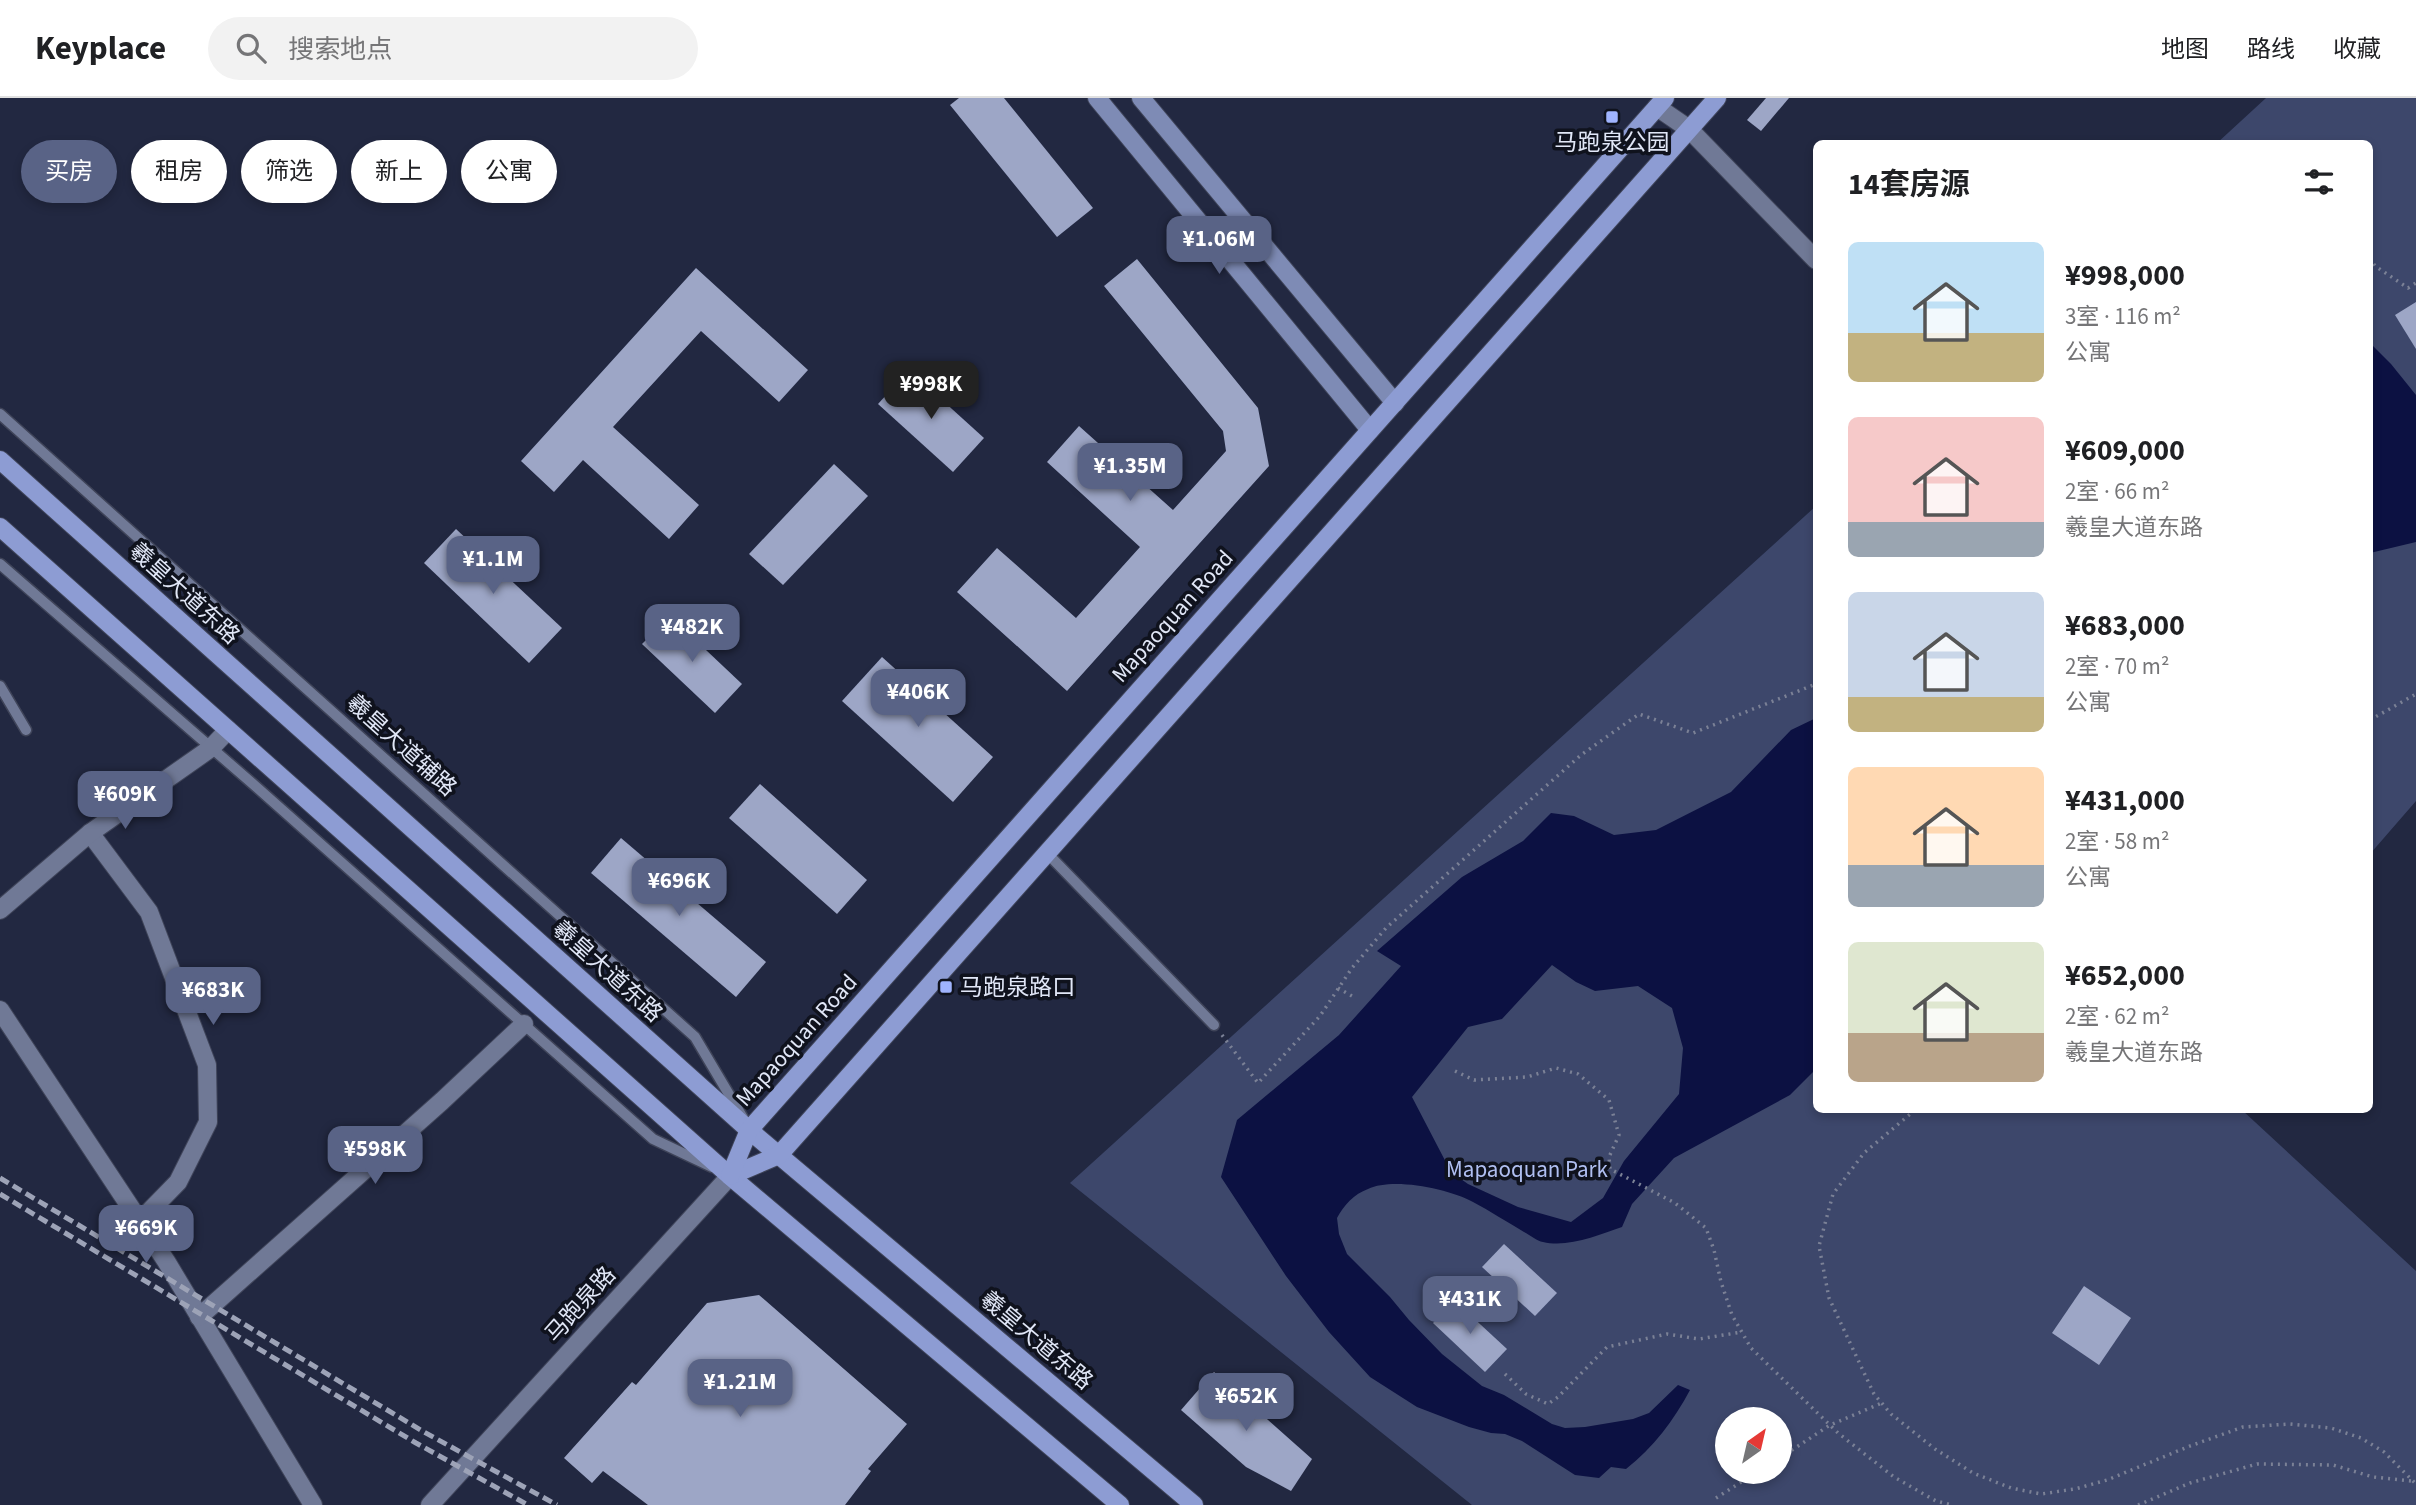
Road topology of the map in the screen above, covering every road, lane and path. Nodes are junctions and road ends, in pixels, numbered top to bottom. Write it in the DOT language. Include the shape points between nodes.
graph roads {
  1 [pos="1097,98"];
  2 [pos="1141,98"];
  3 [pos="1717,98"];
  4 [pos="1661,102"];
  5 [pos="1689,129"];
  6 [pos="1813,257"];
  7 [pos="2373,263"];
  8 [pos="2416,284"];
  9 [pos="1395,402"];
  10 [pos="0,414"];
  11 [pos="1370,430"];
  12 [pos="0,460"];
  13 [pos="0,527"];
  14 [pos="0,564"];
  15 [pos="1813,685"];
  16 [pos="0,686"];
  17 [pos="2416,694"];
  18 [pos="2373,718"];
  19 [pos="26,730"];
  20 [pos="228,730"];
  21 [pos="211,748"];
  22 [pos="90,833"];
  23 [pos="1046,853"];
  24 [pos="0,910"];
  25 [pos="1338,988"];
  26 [pos="1352,996"];
  27 [pos="0,1010"];
  28 [pos="524,1024"];
  29 [pos="1214,1025"];
  30 [pos="1455,1070"];
  31 [pos="1911,1113"];
  32 [pos="749,1130"];
  33 [pos="779,1155"];
  34 [pos="730,1176"];
  35 [pos="139,1221"];
  36 [pos="199,1317"];
  37 [pos="1742,1332"];
  38 [pos="1505,1374"];
  39 [pos="1882,1403"];
  40 [pos="1830,1425"];
  41 [pos="1792,1450"];
  42 [pos="2414,1483"];
  43 [pos="1738,1484"];
  44 [pos="1716,1498"];
  45 [pos="313,1505"];
  46 [pos="430,1505"];
  47 [pos="1120,1505"];
  48 [pos="1194,1505"];
  49 [pos="1952,1505"];
  50 [pos="2138,1505"];
  1 -- 11 [label="street"];
  2 -- 9 [label="street"];
  3 -- 5 [label="main road"];
  4 -- 5 [label="street"];
  4 -- 9 [label="main road, Mapaoquan Road"];
  5 -- 6 [label="street"];
  5 -- 23 [label="main road"];
  7 -- 8 [label="path" via="2408,288"];
  9 -- 11 [label="main road, Mapaoquan Road"];
  10 -- 32 [label="lane, 羲皇大道辅路" via="695,1037"];
  11 -- 32 [label="main road, Mapaoquan Road"];
  12 -- 32 [label="main road, 羲皇大道东路"];
  13 -- 20 [label="main road"];
  14 -- 21 [label="lane"];
  15 -- 25 [label="path" via="1693,733 1639,714 1581,755 1396,919"];
  16 -- 19 [label="lane"];
  17 -- 18 [label="path"];
  20 -- 21 [label="street"];
  20 -- 34 [label="main road"];
  21 -- 22 [label="street"];
  21 -- 28 [label="lane"];
  22 -- 24 [label="street"];
  22 -- 35 [label="street" via="149,912 207,1065 208,1122 178,1182"];
  23 -- 29 [label="lane"];
  23 -- 33 [label="main road"];
  25 -- 26 [label="path"];
  25 -- 29 [label="path" via="1320,1016 1258,1083"];
  27 -- 35 [label="street"];
  28 -- 34 [label="lane" via="653,1139"];
  28 -- 36 [label="street"];
  30 -- 37 [label="path" via="1474,1080 1527,1077 1556,1068 1578,1074 1609,1100 1619,1135 1609,1157 1610,1169 1675,1203 1706,1228 1732,1315"];
  31 -- 39 [label="path" via="1864,1153 1833,1194 1819,1246 1829,1298"];
  32 -- 33 [label="main road, 羲皇大道东路"];
  32 -- 34 [label="main road, Mapaoquan Road"];
  33 -- 34 [label="main road, 马跑泉路"];
  33 -- 48 [label="main road, 羲皇大道东路"];
  34 -- 46 [label="street, 马跑泉路"];
  34 -- 47 [label="main road"];
  35 -- 36 [label="street"];
  36 -- 45 [label="street"];
  37 -- 38 [label="path" via="1699,1339 1667,1334 1608,1348 1548,1404 1526,1394"];
  37 -- 40 [label="path" via="1751,1348"];
  39 -- 40 [label="path"];
  39 -- 42 [label="path" via="1935,1449 1973,1473 2041,1494 2107,1480 2243,1427 2290,1424 2361,1438 2384,1452"];
  40 -- 41 [label="path"];
  40 -- 49 [label="path" via="1894,1476 1936,1501"];
  42 -- 50 [label="path" via="2333,1465 2257,1464 2190,1483"];
  43 -- 44 [label="path"];
}
